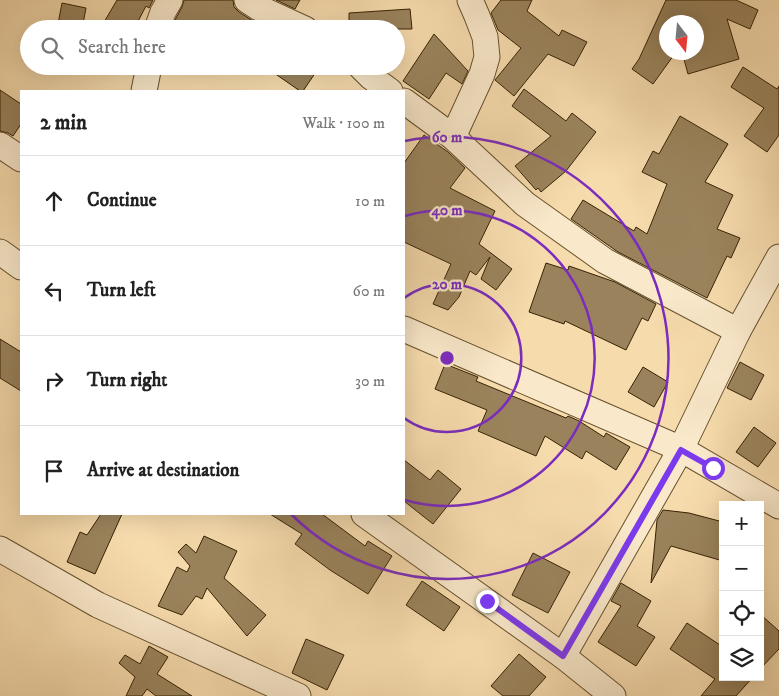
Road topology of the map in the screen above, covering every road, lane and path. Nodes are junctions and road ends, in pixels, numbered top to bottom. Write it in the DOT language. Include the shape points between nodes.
graph roads {
  1 [pos="170,0"];
  2 [pos="247,0"];
  3 [pos="470,0"];
  4 [pos="160,20"];
  5 [pos="285,20"];
  6 [pos="147,75"];
  7 [pos="144,90"];
  8 [pos="405,102"];
  9 [pos="453,137"];
  10 [pos="0,145"];
  11 [pos="20,158"];
  12 [pos="0,252"];
  13 [pos="779,257"];
  14 [pos="20,266"];
  15 [pos="405,329"];
  16 [pos="738,331"];
  17 [pos="681,450"];
  18 [pos="779,506"];
  19 [pos="365,515"];
  20 [pos="0,548"];
  21 [pos="563,656"];
  22 [pos="298,696"];
  23 [pos="613,696"];
  1 -- 4 [label="street"];
  2 -- 5 [label="street"];
  3 -- 9 [label="street" via="485,36 487,57"];
  6 -- 7 [label="street"];
  8 -- 9 [label="street"];
  9 -- 16 [label="street" via="525,204 605,261"];
  10 -- 11 [label="street"];
  12 -- 14 [label="street"];
  13 -- 16 [label="street"];
  15 -- 17 [label="street"];
  16 -- 17 [label="street"];
  17 -- 18 [label="street"];
  17 -- 21 [label="street"];
  19 -- 21 [label="street"];
  20 -- 22 [label="street" via="98,605"];
  21 -- 23 [label="street"];
}
